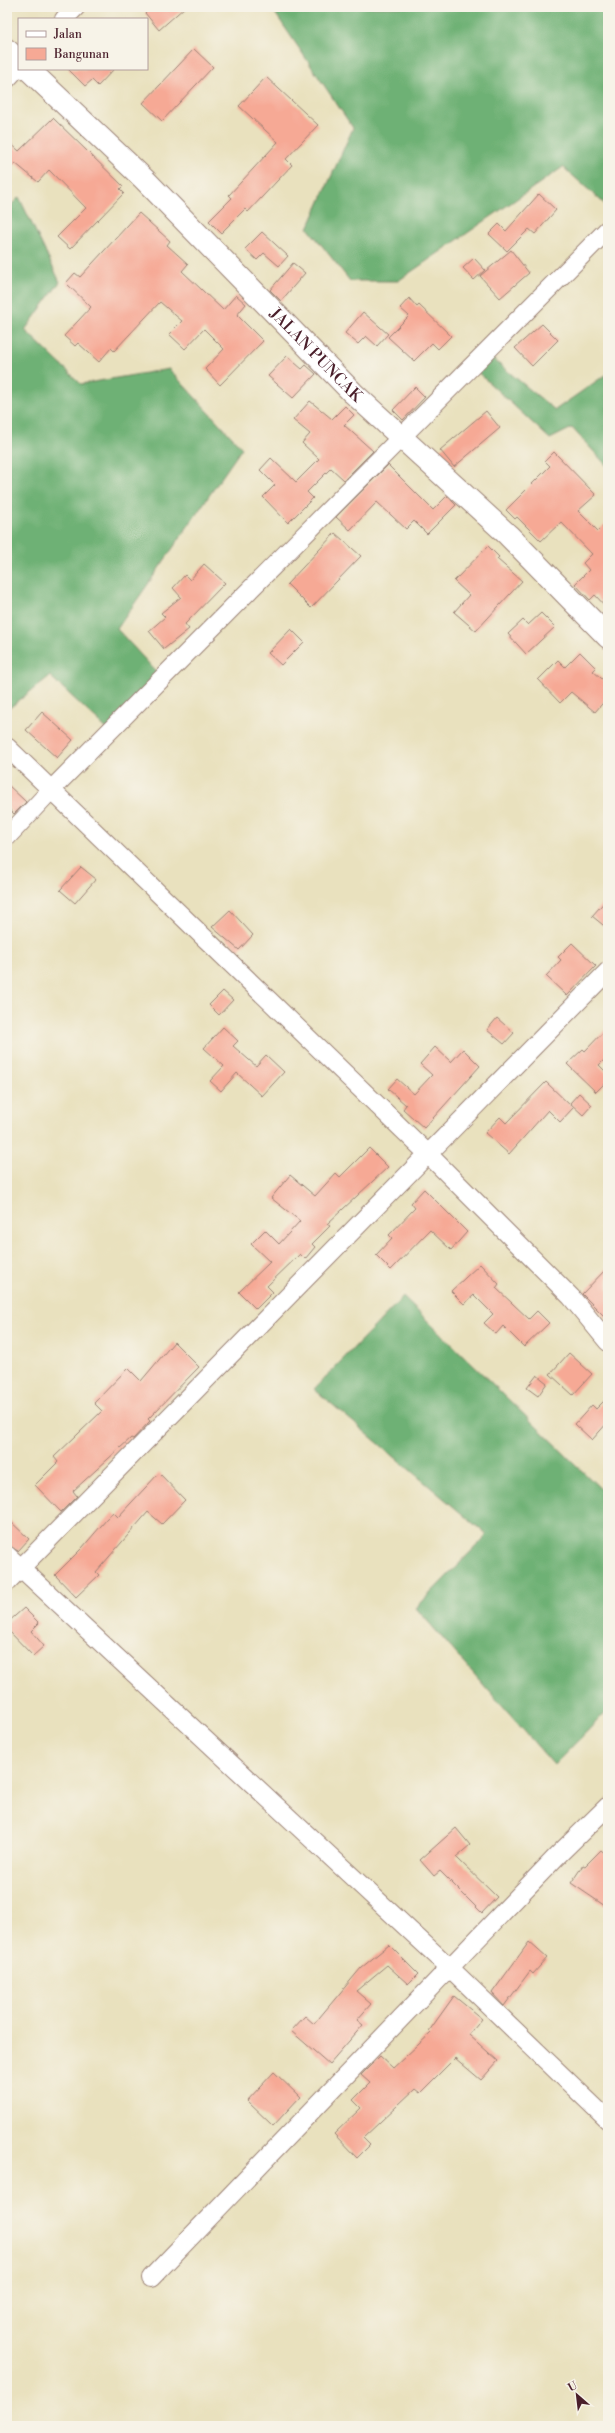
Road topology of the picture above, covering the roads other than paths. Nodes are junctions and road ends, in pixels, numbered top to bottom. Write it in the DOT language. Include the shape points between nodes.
graph roads {
  1 [pos="76,7"];
  2 [pos="65,18"];
  3 [pos="7,50"];
  4 [pos="18,60"];
  5 [pos="18,67"];
  6 [pos="29,70"];
  7 [pos="7,79"];
  8 [pos="608,229"];
  9 [pos="401,439"];
  10 [pos="608,637"];
  11 [pos="7,747"];
  12 [pos="51,790"];
  13 [pos="7,837"];
  14 [pos="608,971"];
  15 [pos="427,1153"];
  16 [pos="608,1342"];
  17 [pos="7,1555"];
  18 [pos="20,1569"];
  19 [pos="7,1582"];
  20 [pos="608,1806"];
  21 [pos="449,1967"];
  22 [pos="608,2120"];
  23 [pos="150,2278"];
  1 -- 2 [label="street"];
  3 -- 4 [label="street"];
  5 -- 7 [label="street"];
  6 -- 9 [label="street, JALAN PUNCAK" via="144,179 306,348"];
  8 -- 9 [label="street"];
  9 -- 10 [label="street, JALAN PUNCAK" via="536,562"];
  9 -- 12 [label="street"];
  11 -- 12 [label="street"];
  12 -- 13 [label="street"];
  12 -- 15 [label="street"];
  14 -- 15 [label="street"];
  15 -- 16 [label="street" via="571,1297"];
  15 -- 18 [label="street"];
  17 -- 18 [label="street"];
  18 -- 19 [label="street"];
  18 -- 21 [label="street"];
  20 -- 21 [label="street"];
  21 -- 22 [label="street"];
  21 -- 23 [label="street" via="251,2176"];
}
